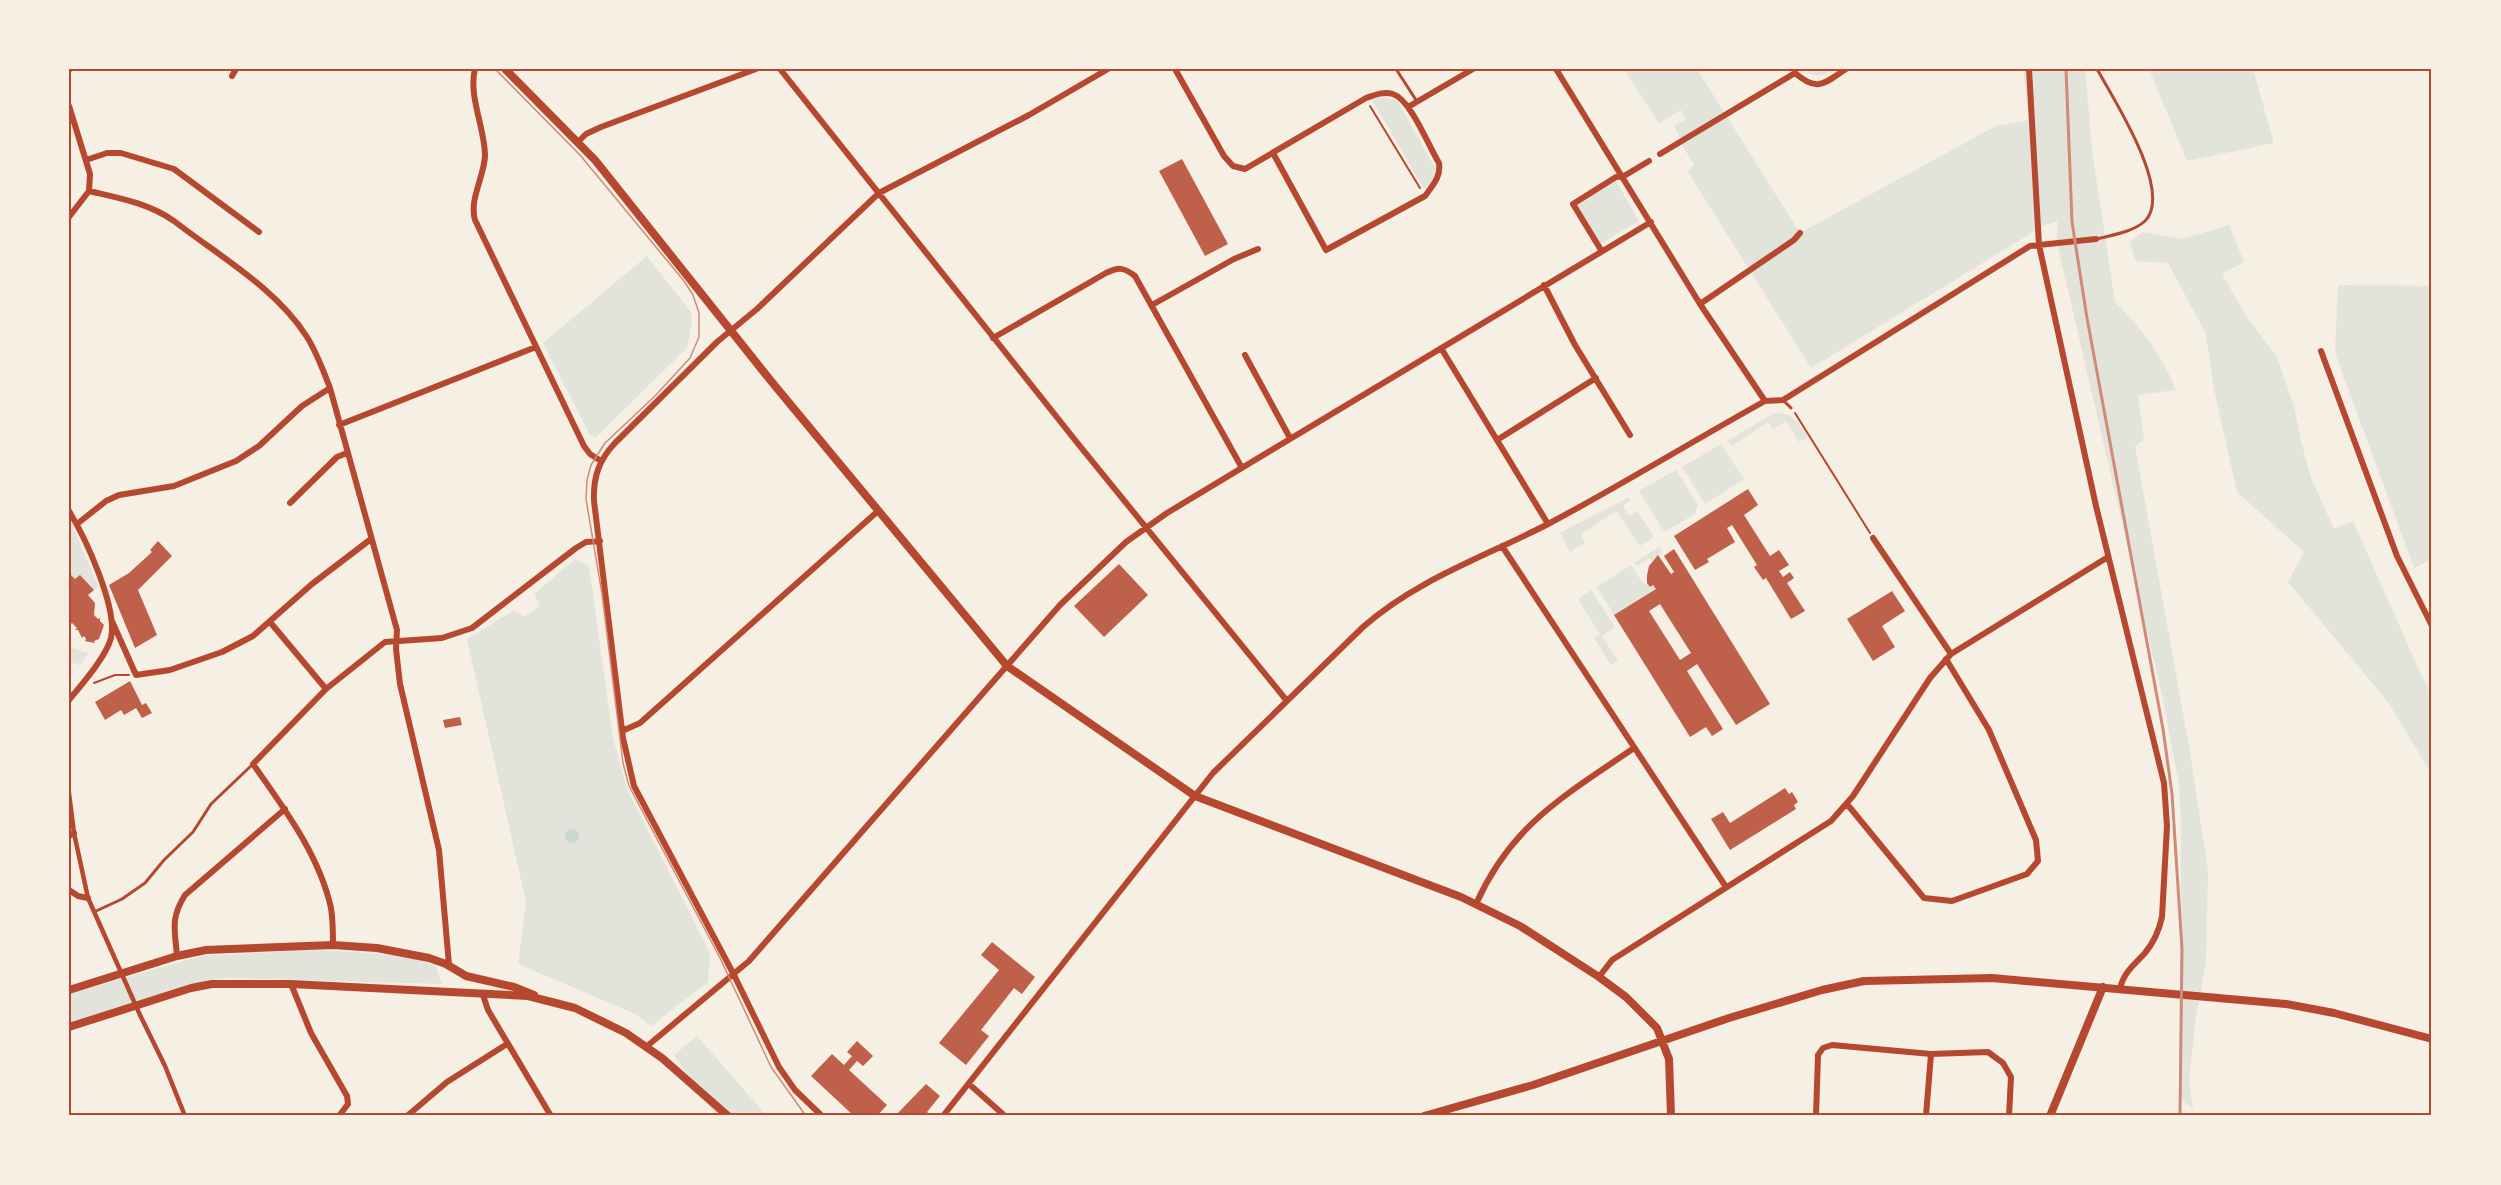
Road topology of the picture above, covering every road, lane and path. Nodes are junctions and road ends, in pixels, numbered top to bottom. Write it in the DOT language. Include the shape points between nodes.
graph roads {
  1 [pos="237,69"];
  2 [pos="476,69"];
  3 [pos="505,69"];
  4 [pos="756,69"];
  5 [pos="780,69"];
  6 [pos="1108,69"];
  7 [pos="1175,69"];
  8 [pos="1396,69"];
  9 [pos="1473,69"];
  10 [pos="1556,69"];
  11 [pos="1846,69"];
  12 [pos="2029,69"];
  13 [pos="2097,69"];
  14 [pos="1795,71"];
  15 [pos="232,76"];
  16 [pos="1366,98"];
  17 [pos="1417,102"];
  18 [pos="69,106"];
  19 [pos="1408,107"];
  20 [pos="578,142"];
  21 [pos="1273,153"];
  22 [pos="1660,154"];
  23 [pos="86,160"];
  24 [pos="1649,161"];
  25 [pos="1624,176"];
  26 [pos="89,191"];
  27 [pos="879,193"];
  28 [pos="1425,196"];
  29 [pos="69,217"];
  30 [pos="1651,222"];
  31 [pos="259,232"];
  32 [pos="1800,233"];
  33 [pos="2096,239"];
  34 [pos="2039,245"];
  35 [pos="1258,249"];
  36 [pos="1601,250"];
  37 [pos="1544,285"];
  38 [pos="1152,304"];
  39 [pos="1700,304"];
  40 [pos="732,331"];
  41 [pos="993,338"];
  42 [pos="536,347"];
  43 [pos="1441,348"];
  44 [pos="2321,351"];
  45 [pos="1245,355"];
  46 [pos="1596,378"];
  47 [pos="330,388"];
  48 [pos="1783,400"];
  49 [pos="1765,401"];
  50 [pos="1791,408"];
  51 [pos="339,425"];
  52 [pos="1630,435"];
  53 [pos="1290,438"];
  54 [pos="1497,440"];
  55 [pos="347,453"];
  56 [pos="601,461"];
  57 [pos="1242,468"];
  58 [pos="290,504"];
  59 [pos="69,511"];
  60 [pos="878,511"];
  61 [pos="77,524"];
  62 [pos="1548,524"];
  63 [pos="1145,527"];
  64 [pos="1873,538"];
  65 [pos="371,539"];
  66 [pos="600,541"];
  67 [pos="1502,546"];
  68 [pos="2108,557"];
  69 [pos="112,621"];
  70 [pos="270,622"];
  71 [pos="2432,626"];
  72 [pos="397,640"];
  73 [pos="1948,656"];
  74 [pos="1007,666"];
  75 [pos="136,675"];
  76 [pos="77,690"];
  77 [pos="327,690"];
  78 [pos="69,700"];
  79 [pos="1287,701"];
  80 [pos="622,731"];
  81 [pos="1634,748"];
  82 [pos="253,764"];
  83 [pos="69,793"];
  84 [pos="1195,796"];
  85 [pos="1847,804"];
  86 [pos="285,809"];
  87 [pos="71,834"];
  88 [pos="1726,887"];
  89 [pos="69,890"];
  90 [pos="88,898"];
  91 [pos="1476,904"];
  92 [pos="94,912"];
  93 [pos="333,945"];
  94 [pos="177,956"];
  95 [pos="449,965"];
  96 [pos="122,974"];
  97 [pos="461,974"];
  98 [pos="734,975"];
  99 [pos="1599,977"];
  100 [pos="489,982"];
  101 [pos="291,984"];
  102 [pos="2103,987"];
  103 [pos="2120,989"];
  104 [pos="69,990"];
  105 [pos="458,993"];
  106 [pos="483,995"];
  107 [pos="541,998"];
  108 [pos="135,1005"];
  109 [pos="69,1027"];
  110 [pos="2432,1039"];
  111 [pos="1662,1040"];
  112 [pos="507,1044"];
  113 [pos="646,1047"];
  114 [pos="1931,1054"];
  115 [pos="969,1084"];
  116 [pos="185,1116"];
  117 [pos="339,1116"];
  118 [pos="407,1116"];
  119 [pos="550,1116"];
  120 [pos="728,1116"];
  121 [pos="822,1116"];
  122 [pos="943,1116"];
  123 [pos="1005,1116"];
  124 [pos="1424,1116"];
  125 [pos="1671,1116"];
  126 [pos="1816,1116"];
  127 [pos="1926,1116"];
  128 [pos="2009,1116"];
  129 [pos="2050,1116"];
  1 -- 15 [label="street"];
  2 -- 42 [label="street" via="474,84 485,155 475,220"];
  3 -- 20 [label="main road"];
  4 -- 20 [label="street" via="601,127"];
  5 -- 27 [label="street"];
  6 -- 27 [label="street"];
  7 -- 21 [label="street" via="1233,166 1245,169"];
  8 -- 17 [label="lane"];
  9 -- 17 [label="street"];
  10 -- 25 [label="street"];
  11 -- 14 [label="street" via="1812,85"];
  12 -- 34 [label="street"];
  13 -- 33 [label="lane" via="2136,138 2150,180 2153,206 2144,222"];
  14 -- 22 [label="street"];
  16 -- 19 [label="street" via="1382,92 1393,94"];
  16 -- 21 [label="street"];
  16 -- 28 [label="path"];
  17 -- 19 [label="street"];
  18 -- 23 [label="street"];
  19 -- 28 [label="street" via="1439,163 1435,184"];
  20 -- 40 [label="main road"];
  21 -- 28 [label="street" via="1326,250"];
  23 -- 26 [label="street"];
  23 -- 31 [label="street" via="121,153 174,169"];
  24 -- 25 [label="street"];
  25 -- 30 [label="street"];
  25 -- 36 [label="street" via="1573,204"];
  26 -- 29 [label="street"];
  26 -- 47 [label="street" via="159,210 266,291 307,337"];
  27 -- 40 [label="street"];
  27 -- 41 [label="street"];
  30 -- 36 [label="street"];
  30 -- 39 [label="street"];
  32 -- 39 [label="street"];
  33 -- 34 [label="street"];
  34 -- 48 [label="street" via="2030,246"];
  34 -- 68 [label="street"];
  35 -- 38 [label="street"];
  36 -- 37 [label="street"];
  37 -- 43 [label="street"];
  37 -- 46 [label="street"];
  38 -- 41 [label="street" via="1135,276 1119,267"];
  38 -- 57 [label="street"];
  39 -- 49 [label="street"];
  40 -- 56 [label="street"];
  40 -- 60 [label="main road"];
  41 -- 63 [label="street"];
  42 -- 51 [label="street"];
  42 -- 56 [label="street" via="584,446"];
  43 -- 53 [label="street"];
  43 -- 54 [label="street"];
  44 -- 71 [label="street" via="2397,556"];
  45 -- 53 [label="street"];
  46 -- 52 [label="street"];
  46 -- 54 [label="street"];
  47 -- 51 [label="street"];
  47 -- 61 [label="street" via="236,461 174,486 119,495"];
  48 -- 49 [label="street"];
  48 -- 50 [label="lane"];
  49 -- 62 [label="street"];
  50 -- 64 [label="path"];
  51 -- 55 [label="street"];
  53 -- 57 [label="street"];
  54 -- 62 [label="street"];
  55 -- 58 [label="street" via="337,457"];
  55 -- 65 [label="street"];
  56 -- 66 [label="street" via="594,486"];
  57 -- 63 [label="street"];
  59 -- 61 [label="street"];
  60 -- 74 [label="main road"];
  60 -- 80 [label="street" via="640,723"];
  61 -- 69 [label="street" via="107,595"];
  62 -- 67 [label="street"];
  63 -- 74 [label="street" via="1067,597"];
  63 -- 79 [label="street"];
  64 -- 73 [label="street"];
  65 -- 70 [label="street"];
  65 -- 72 [label="street"];
  66 -- 72 [label="street" via="576,548 472,628 442,638"];
  66 -- 80 [label="street"];
  67 -- 79 [label="street" via="1414,589 1384,609"];
  67 -- 81 [label="street"];
  68 -- 73 [label="street"];
  68 -- 103 [label="street" via="2162,774 2167,812 2159,931 2127,972"];
  69 -- 75 [label="street"];
  69 -- 76 [label="street" via="111,639"];
  70 -- 75 [label="street" via="222,652 170,670"];
  70 -- 77 [label="street"];
  72 -- 77 [label="street" via="385,642"];
  72 -- 95 [label="street" via="400,684 439,850"];
  73 -- 85 [label="street"];
  73 -- 85 [label="street" via="1989,730 2036,840 2038,861 2027,874 1952,900 1924,898"];
  74 -- 84 [label="main road"];
  74 -- 98 [label="street"];
  75 -- 76 [label="path" via="115,675"];
  76 -- 78 [label="street"];
  77 -- 82 [label="street"];
  79 -- 84 [label="street"];
  80 -- 98 [label="street" via="637,793"];
  81 -- 88 [label="street"];
  81 -- 91 [label="street" via="1539,815 1501,858"];
  82 -- 86 [label="street"];
  82 -- 92 [label="lane" via="211,804 193,832 145,883"];
  83 -- 87 [label="street"];
  84 -- 91 [label="main road"];
  84 -- 115 [label="street"];
  85 -- 88 [label="street" via="1831,821"];
  86 -- 93 [label="street" via="324,884 331,909"];
  86 -- 94 [label="street" via="185,896 175,911"];
  87 -- 90 [label="street"];
  88 -- 99 [label="street" via="1611,960"];
  89 -- 90 [label="street"];
  90 -- 92 [label="street"];
  91 -- 99 [label="main road" via="1520,926"];
  92 -- 96 [label="street"];
  93 -- 94 [label="main road" via="206,950"];
  93 -- 95 [label="main road" via="377,948"];
  94 -- 96 [label="main road"];
  95 -- 97 [label="main road"];
  96 -- 104 [label="main road"];
  96 -- 108 [label="street"];
  97 -- 100 [label="main road"];
  97 -- 105 [label="main road" via="464,984"];
  98 -- 113 [label="street"];
  98 -- 121 [label="street" via="779,1067 795,1090"];
  99 -- 111 [label="main road" via="1646,1015"];
  100 -- 106 [label="main road"];
  100 -- 107 [label="main road" via="520,988"];
  101 -- 105 [label="main road"];
  101 -- 108 [label="main road" via="212,984"];
  101 -- 117 [label="street" via="311,1034 347,1096 348,1104"];
  102 -- 103 [label="main road"];
  102 -- 111 [label="main road" via="1981,978 1864,981 1822,990"];
  102 -- 129 [label="street"];
  103 -- 110 [label="main road" via="2286,1004"];
  105 -- 106 [label="main road"];
  106 -- 107 [label="main road"];
  106 -- 112 [label="street"];
  107 -- 113 [label="main road" via="591,1015"];
  108 -- 109 [label="main road"];
  108 -- 116 [label="street"];
  111 -- 124 [label="main road" via="1533,1085"];
  111 -- 125 [label="main road" via="1669,1059"];
  112 -- 118 [label="street" via="447,1082"];
  112 -- 119 [label="street"];
  113 -- 120 [label="main road"];
  114 -- 126 [label="street" via="1832,1045 1823,1048 1818,1055"];
  114 -- 127 [label="street"];
  114 -- 128 [label="street" via="1988,1052 2003,1063 2011,1077"];
  115 -- 122 [label="street"];
  115 -- 123 [label="street"];
}
